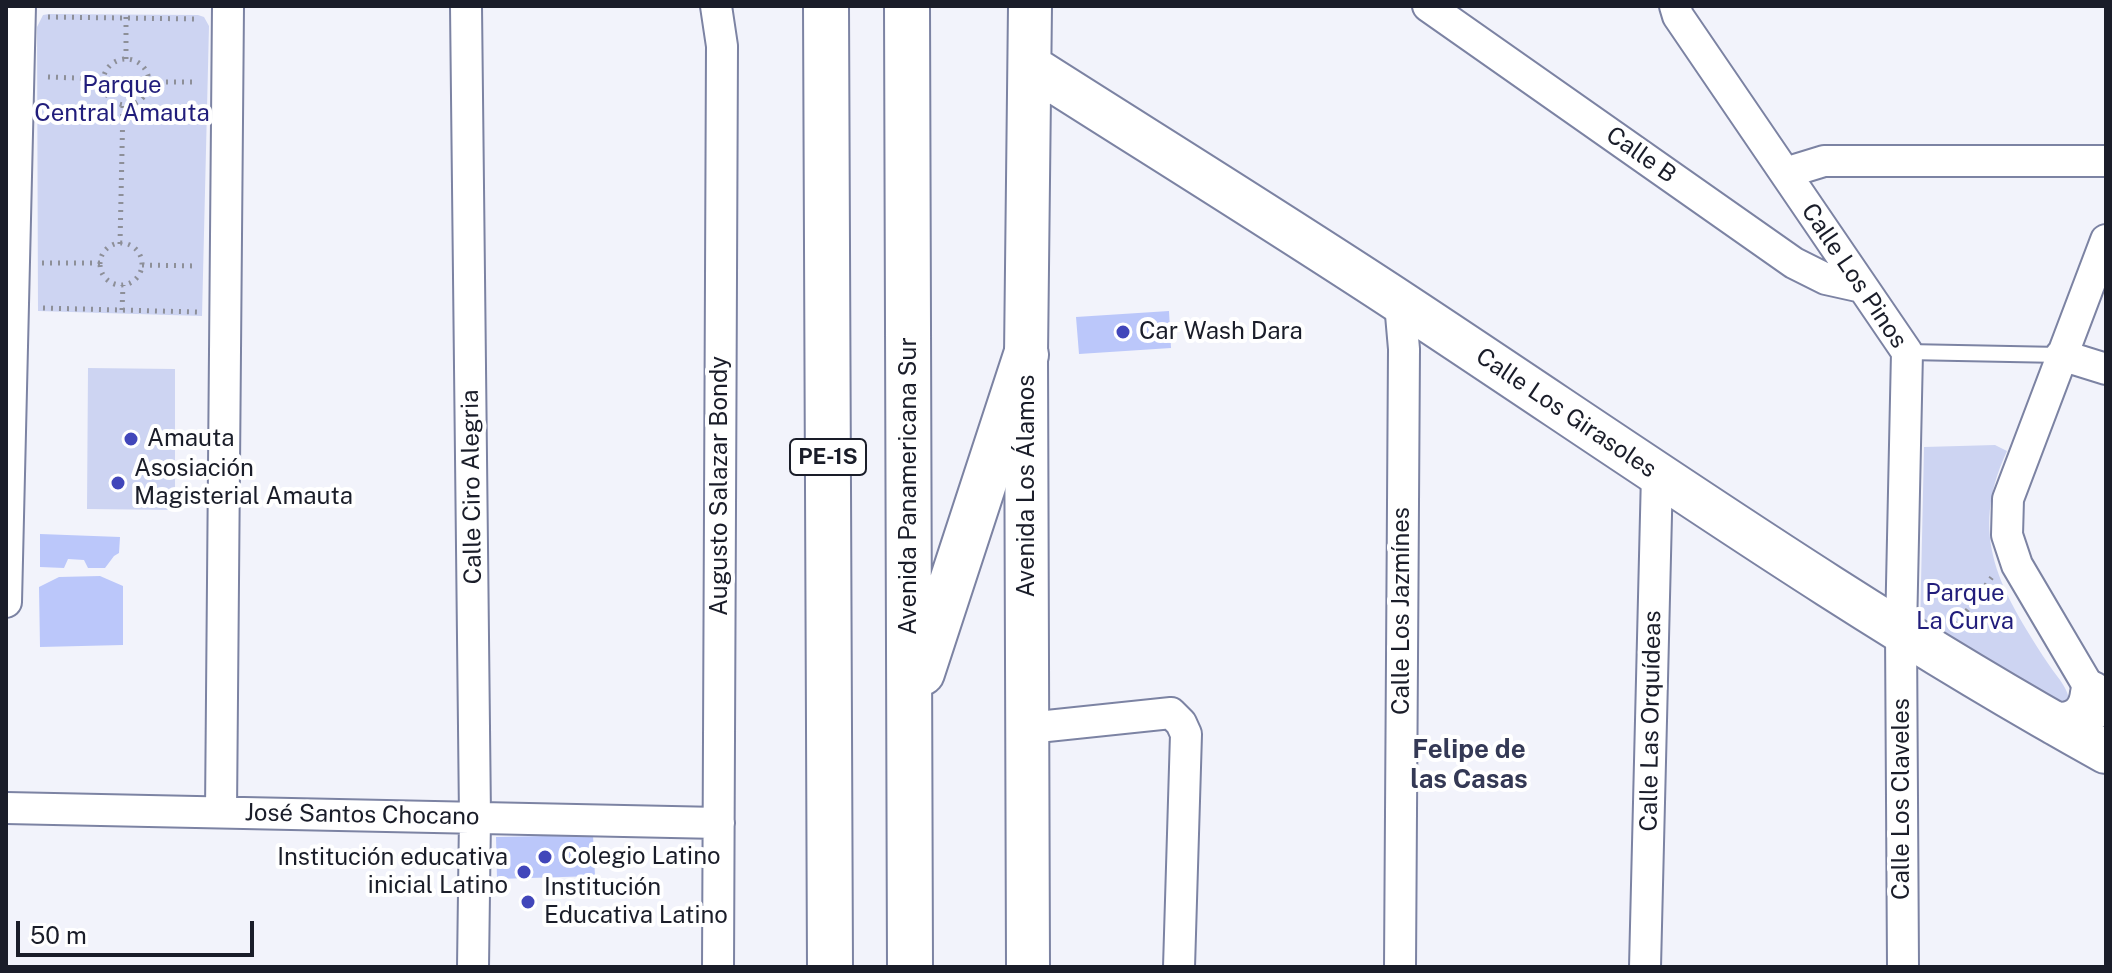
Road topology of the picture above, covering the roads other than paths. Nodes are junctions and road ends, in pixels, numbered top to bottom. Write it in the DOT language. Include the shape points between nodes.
graph roads {
  1 [pos="466,6"];
  2 [pos="716,6"];
  3 [pos="826,6"];
  4 [pos="907,6"];
  5 [pos="1030,6"];
  6 [pos="1428,6"];
  7 [pos="1675,6"];
  8 [pos="31,16"];
  9 [pos="217,16"];
  10 [pos="1030,66"];
  11 [pos="2106,161"];
  12 [pos="1785,173"];
  13 [pos="2106,240"];
  14 [pos="1862,287"];
  15 [pos="1400,303"];
  16 [pos="1907,352"];
  17 [pos="1026,355"];
  18 [pos="2061,355"];
  19 [pos="2106,369"];
  20 [pos="1657,474"];
  21 [pos="6,602"];
  22 [pos="1901,631"];
  23 [pos="2099,704"];
  24 [pos="910,710"];
  25 [pos="2056,724"];
  26 [pos="1028,728"];
  27 [pos="2106,752"];
  28 [pos="6,808"];
  29 [pos="221,812"];
  30 [pos="475,817"];
  31 [pos="719,823"];
  32 [pos="473,967"];
  33 [pos="718,967"];
  34 [pos="830,967"];
  35 [pos="910,967"];
  36 [pos="1028,967"];
  37 [pos="1179,967"];
  38 [pos="1400,967"];
  39 [pos="1645,967"];
  40 [pos="1903,967"];
  1 -- 30 [label="street, Calle Ciro Alegria"];
  2 -- 31 [label="street, Augusto Salazar Bondy" via="722,46"];
  3 -- 34 [label="highway, PE-1S"];
  4 -- 24 [label="highway, Avenida Panamericana Sur"];
  5 -- 10 [label="street, Avenida Los Álamos"];
  6 -- 14 [label="street, Calle B" via="1794,263 1826,279"];
  7 -- 12 [label="street, Calle Los Pinos"];
  8 -- 21 [label="street"];
  9 -- 29 [label="street"];
  10 -- 15 [label="street, Calle Los Girasoles"];
  10 -- 17 [label="street, Avenida Los Álamos"];
  11 -- 12 [label="street" via="1824,161"];
  12 -- 14 [label="street, Calle Los Pinos"];
  13 -- 18 [label="street"];
  14 -- 16 [label="street, Calle Los Pinos"];
  15 -- 20 [label="street, Calle Los Girasoles"];
  15 -- 38 [label="street, Calle Los Jazmínes"];
  16 -- 18 [label="lane"];
  16 -- 22 [label="street, Calle Los Pinos"];
  17 -- 24 [label="highway"];
  17 -- 26 [label="street, Avenida Los Álamos"];
  18 -- 19 [label="street"];
  18 -- 23 [label="street" via="2008,499 2007,535 2017,565"];
  20 -- 22 [label="street, Calle Los Girasoles"];
  20 -- 39 [label="street, Calle Las Orquídeas"];
  22 -- 25 [label="street, Calle Los Girasoles"];
  22 -- 40 [label="street, Calle Los Claveles"];
  23 -- 25 [label="street" via="2091,702 2082,718"];
  24 -- 35 [label="highway, Avenida Panamericana Sur"];
  25 -- 27 [label="street, Calle Los Girasoles"];
  26 -- 36 [label="street, Avenida Los Álamos"];
  26 -- 37 [label="street" via="1171,713 1181,723 1186,734"];
  28 -- 29 [label="street, José Santos Chocano"];
  29 -- 30 [label="street, José Santos Chocano"];
  30 -- 31 [label="street, José Santos Chocano"];
  30 -- 32 [label="street, Calle Ciro Alegria"];
  31 -- 33 [label="street, Augusto Salazar Bondy"];
}
